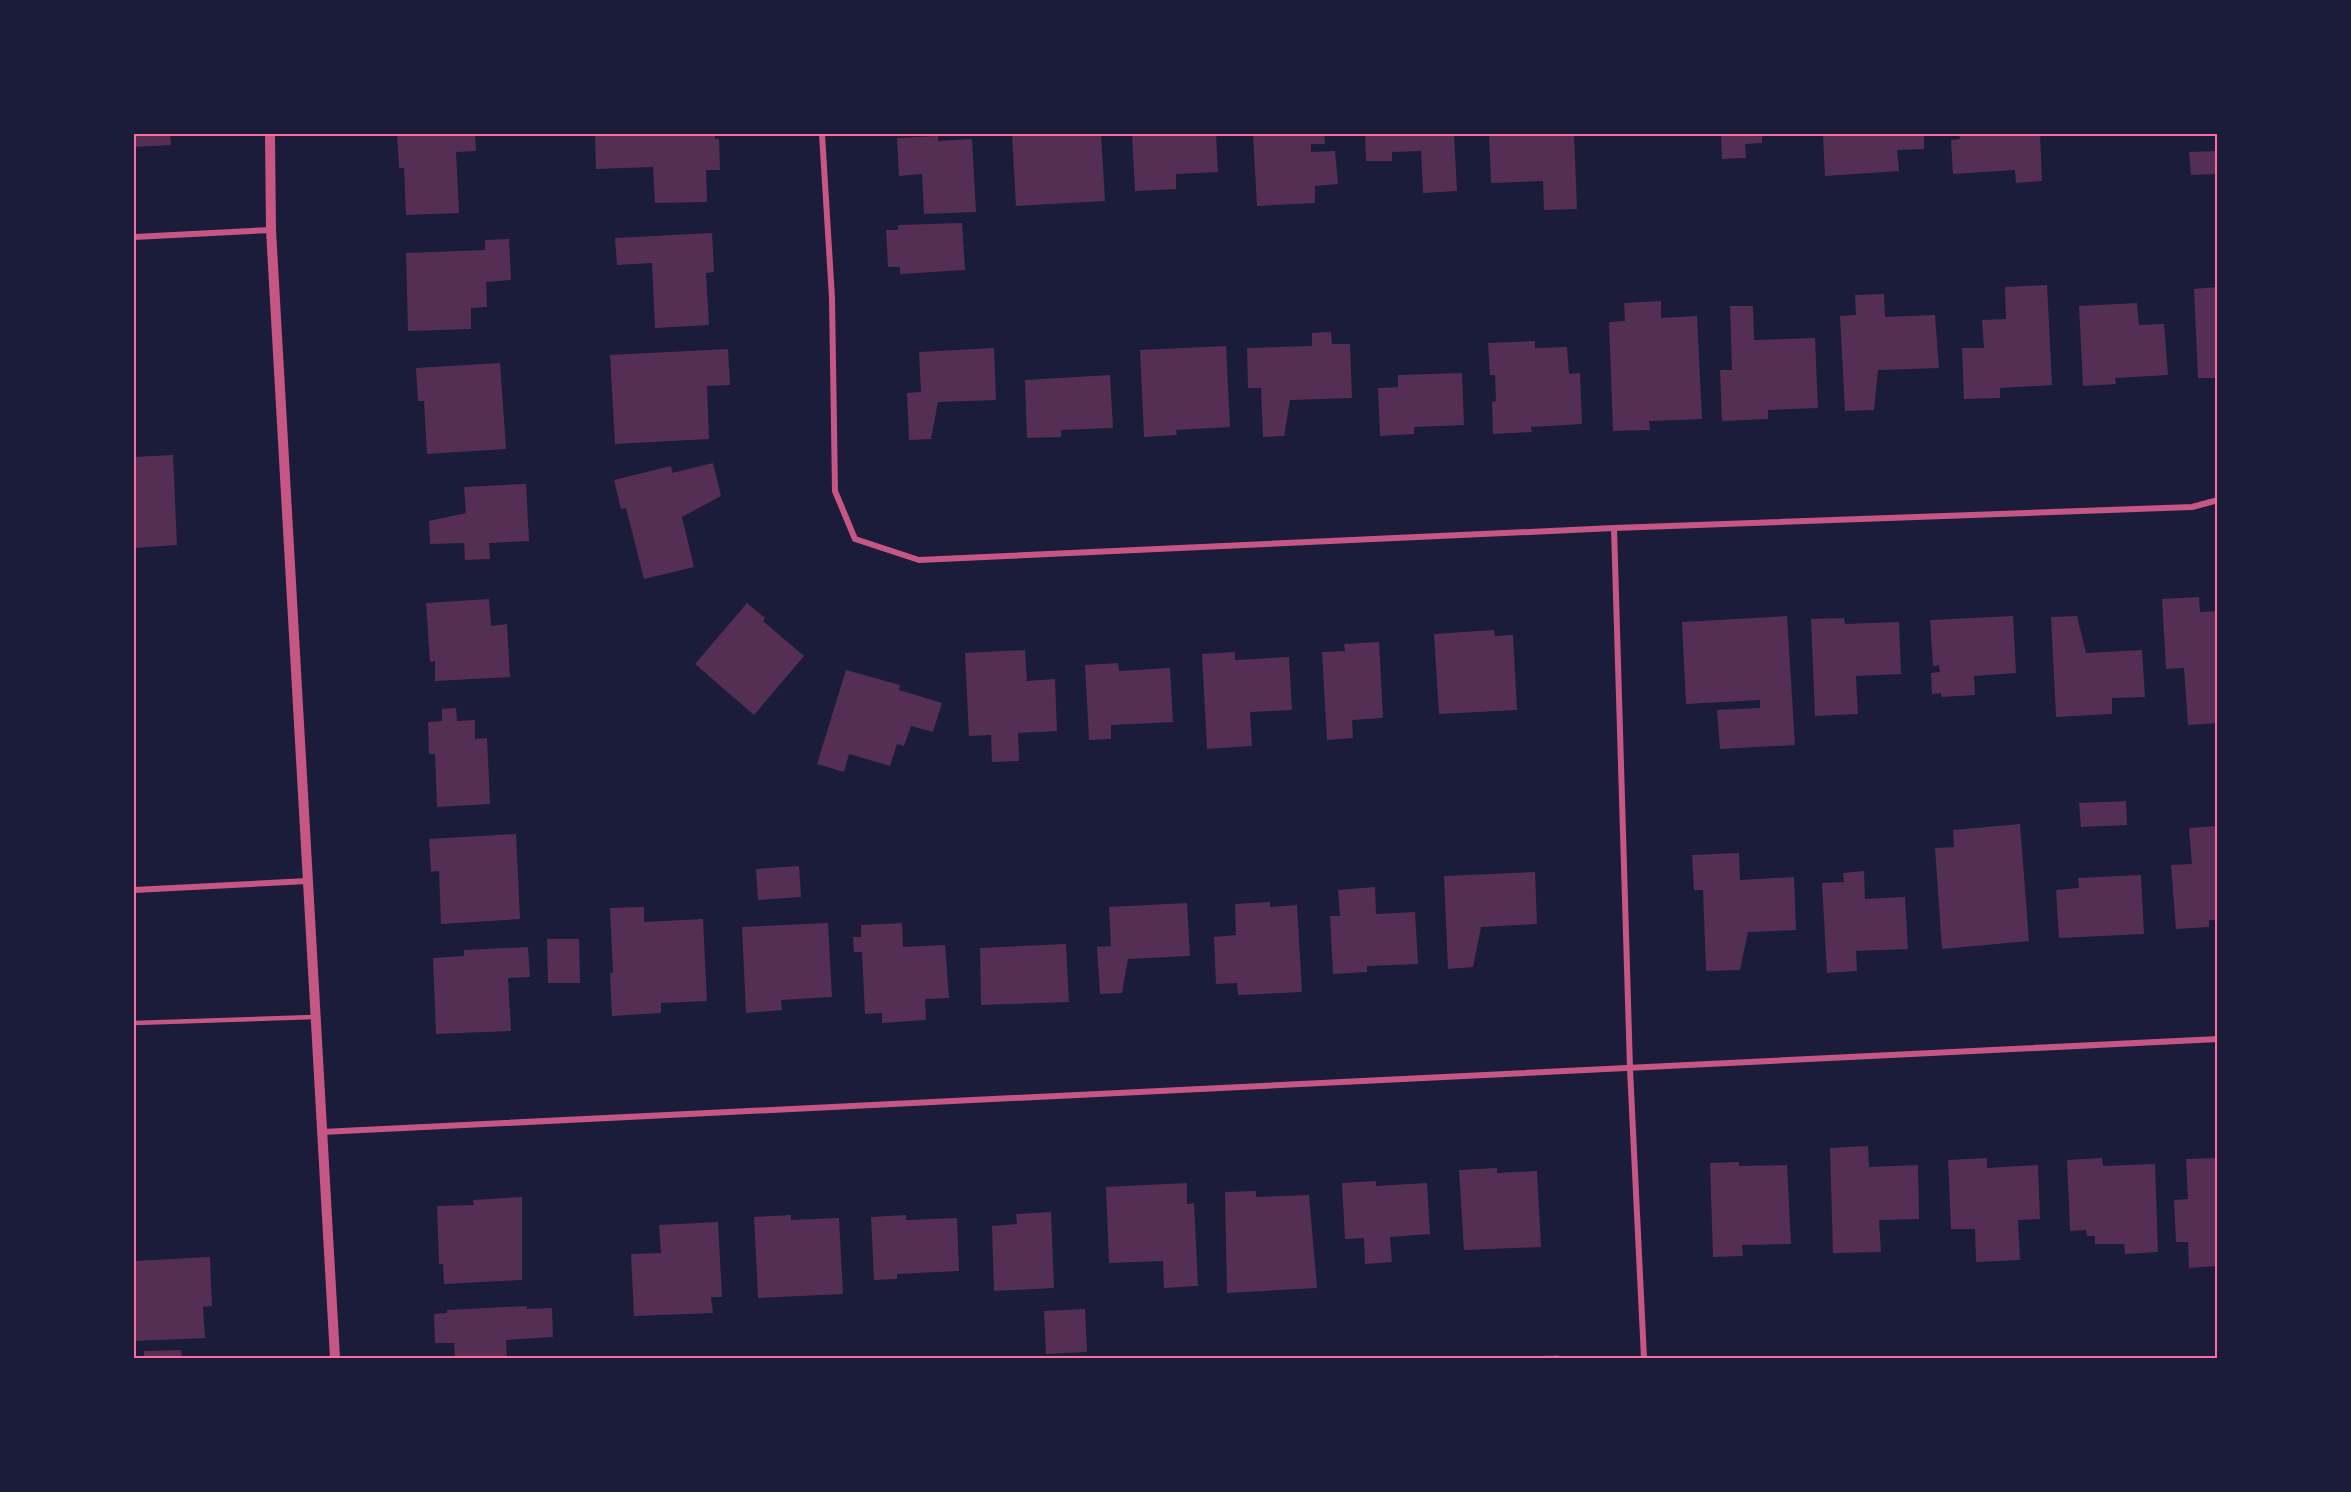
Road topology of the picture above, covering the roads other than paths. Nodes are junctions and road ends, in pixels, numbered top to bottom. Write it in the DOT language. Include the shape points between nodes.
graph roads {
  1 [pos="270,134"];
  2 [pos="822,134"];
  3 [pos="271,230"];
  4 [pos="134,237"];
  5 [pos="2217,500"];
  6 [pos="1614,528"];
  7 [pos="307,881"];
  8 [pos="134,890"];
  9 [pos="314,1017"];
  10 [pos="134,1023"];
  11 [pos="2217,1039"];
  12 [pos="1630,1070"];
  13 [pos="322,1132"];
  14 [pos="334,1359"];
  15 [pos="1644,1359"];
  1 -- 3 [label="street"];
  2 -- 6 [label="street" via="832,298 835,491 855,539 919,560"];
  3 -- 4 [label="street"];
  3 -- 7 [label="street"];
  5 -- 6 [label="street" via="2192,507"];
  6 -- 12 [label="street"];
  7 -- 8 [label="street"];
  7 -- 9 [label="street"];
  9 -- 10 [label="lane"];
  9 -- 13 [label="street"];
  11 -- 12 [label="street"];
  12 -- 13 [label="street"];
  12 -- 15 [label="street"];
  13 -- 14 [label="street"];
}
